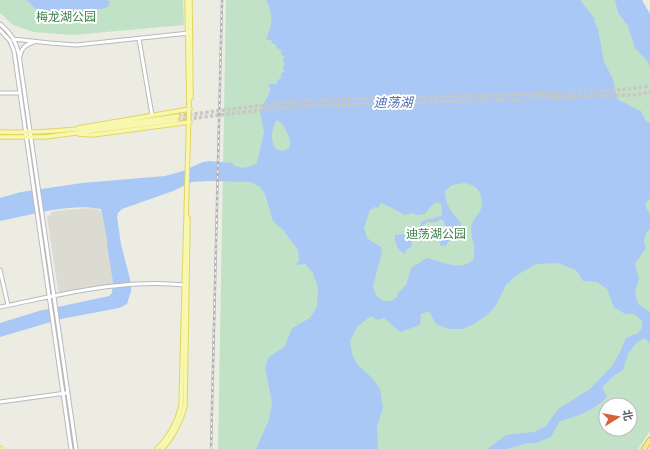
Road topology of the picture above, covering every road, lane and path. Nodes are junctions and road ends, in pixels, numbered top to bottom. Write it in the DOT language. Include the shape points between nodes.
graph roads {
  1 [pos="187,0"];
  2 [pos="190,0"];
  3 [pos="0,24"];
  4 [pos="0,30"];
  5 [pos="189,33"];
  6 [pos="14,39"];
  7 [pos="140,39"];
  8 [pos="10,41"];
  9 [pos="35,42"];
  10 [pos="19,58"];
  11 [pos="0,93"];
  12 [pos="20,93"];
  13 [pos="190,109"];
  14 [pos="152,115"];
  15 [pos="190,122"];
  16 [pos="70,130"];
  17 [pos="0,132"];
  18 [pos="76,133"];
  19 [pos="28,135"];
  20 [pos="0,137"];
  21 [pos="0,270"];
  22 [pos="185,285"];
  23 [pos="51,297"];
  24 [pos="8,305"];
  25 [pos="0,307"];
  26 [pos="65,393"];
  27 [pos="0,402"];
  28 [pos="650,440"];
  29 [pos="71,449"];
  30 [pos="76,449"];
  31 [pos="157,449"];
  32 [pos="162,449"];
  33 [pos="644,449"];
  1 -- 5 [label="main road"];
  2 -- 5 [label="main road"];
  3 -- 6 [label="street"];
  4 -- 8 [label="street"];
  5 -- 7 [label="street"];
  5 -- 13 [label="main road"];
  6 -- 8 [label="street"];
  6 -- 9 [label="street"];
  6 -- 10 [label="street"];
  7 -- 9 [label="street" via="76,45"];
  7 -- 14 [label="street"];
  8 -- 12 [label="street" via="14,51"];
  9 -- 10 [label="street" via="23,48"];
  10 -- 19 [label="street"];
  11 -- 12 [label="street"];
  12 -- 19 [label="street"];
  13 -- 14 [label="main road"];
  13 -- 15 [label="main road"];
  14 -- 16 [label="main road"];
  15 -- 18 [label="main road" via="92,135"];
  15 -- 22 [label="main road"];
  16 -- 18 [label="main road" via="177,118"];
  16 -- 19 [label="main road"];
  17 -- 19 [label="main road"];
  18 -- 19 [label="main road" via="45,137"];
  19 -- 20 [label="main road"];
  19 -- 23 [label="street"];
  21 -- 24 [label="street"];
  22 -- 23 [label="street" via="112,286"];
  22 -- 31 [label="main road" via="181,406 174,428"];
  22 -- 32 [label="main road" via="185,406 177,428"];
  23 -- 24 [label="street"];
  23 -- 26 [label="street"];
  24 -- 25 [label="street"];
  26 -- 27 [label="street"];
  26 -- 29 [label="street"];
  26 -- 30 [label="street"];
  28 -- 33 [label="highway"];
}
